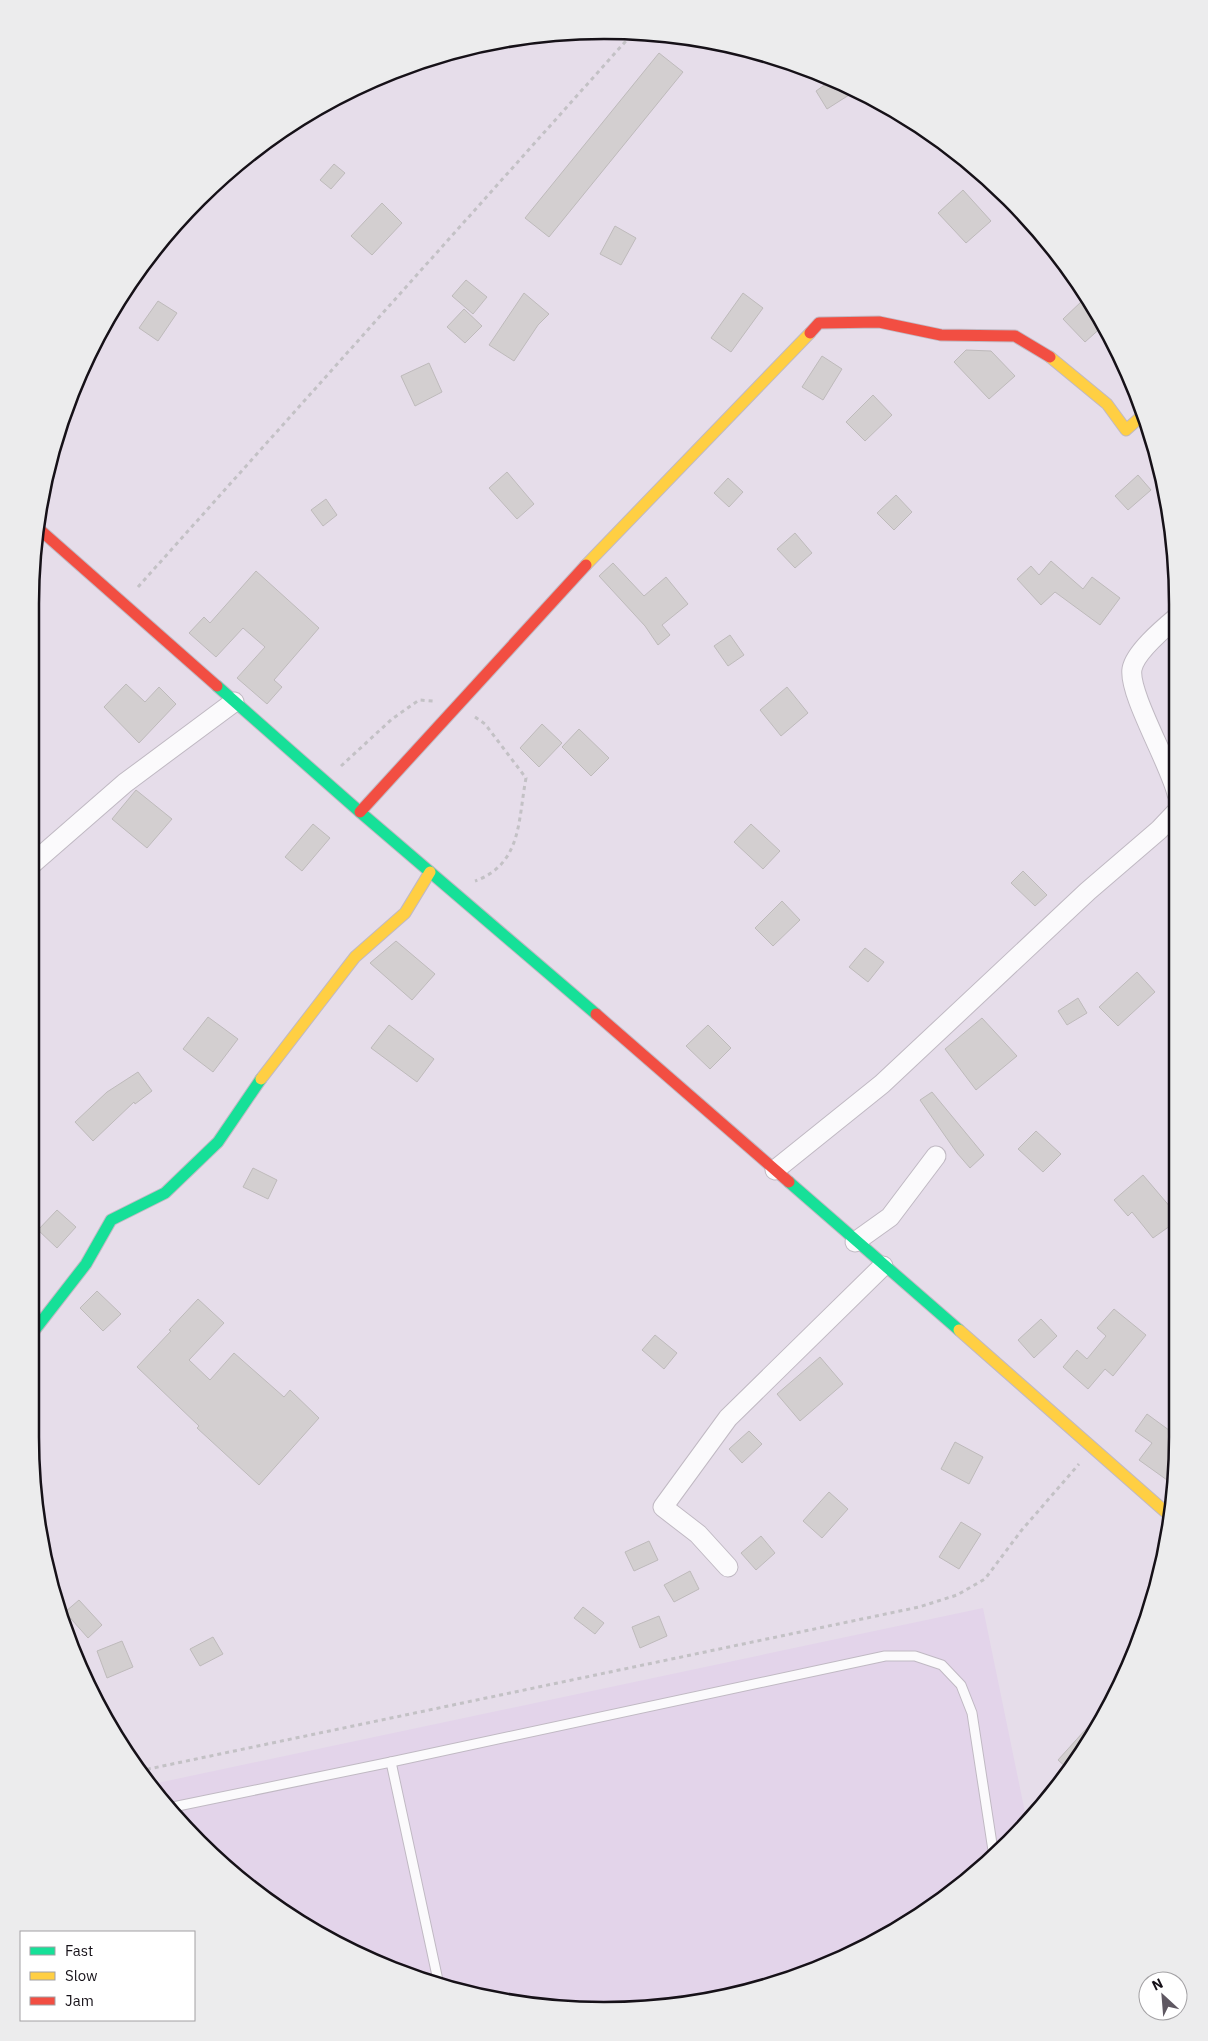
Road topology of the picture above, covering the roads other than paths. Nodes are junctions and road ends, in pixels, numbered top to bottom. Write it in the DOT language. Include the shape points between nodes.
graph roads {
  1 [pos="1138,419"];
  2 [pos="44,533"];
  3 [pos="1169,624"];
  4 [pos="234,702"];
  5 [pos="1169,770"];
  6 [pos="360,812"];
  7 [pos="1169,819"];
  8 [pos="39,858"];
  9 [pos="430,872"];
  10 [pos="936,1156"];
  11 [pos="775,1170"];
  12 [pos="856,1242"];
  13 [pos="883,1266"];
  14 [pos="39,1325"];
  15 [pos="1164,1511"];
  16 [pos="728,1567"];
  17 [pos="391,1762"];
  18 [pos="176,1806"];
  19 [pos="993,1848"];
  20 [pos="437,1977"];
  1 -- 6 [label="street" via="1126,430 1107,404 1064,367 1015,336 941,335 879,322 818,323 572,579"];
  2 -- 4 [label="street"];
  3 -- 5 [label="street" via="1146,646 1132,668 1145,715"];
  4 -- 6 [label="street"];
  4 -- 8 [label="street" via="125,783"];
  6 -- 9 [label="street"];
  7 -- 11 [label="street" via="882,1084"];
  9 -- 11 [label="street"];
  9 -- 14 [label="street" via="405,913 355,957 260,1080 218,1142 166,1193 111,1220 75,1283"];
  10 -- 12 [label="street" via="890,1217"];
  11 -- 12 [label="street"];
  12 -- 13 [label="street"];
  13 -- 15 [label="street"];
  13 -- 16 [label="street" via="728,1418 663,1507 698,1534"];
  17 -- 18 [label="lane"];
  17 -- 19 [label="lane" via="885,1656 914,1656 942,1665 961,1685 972,1714"];
  17 -- 20 [label="lane"];
}
